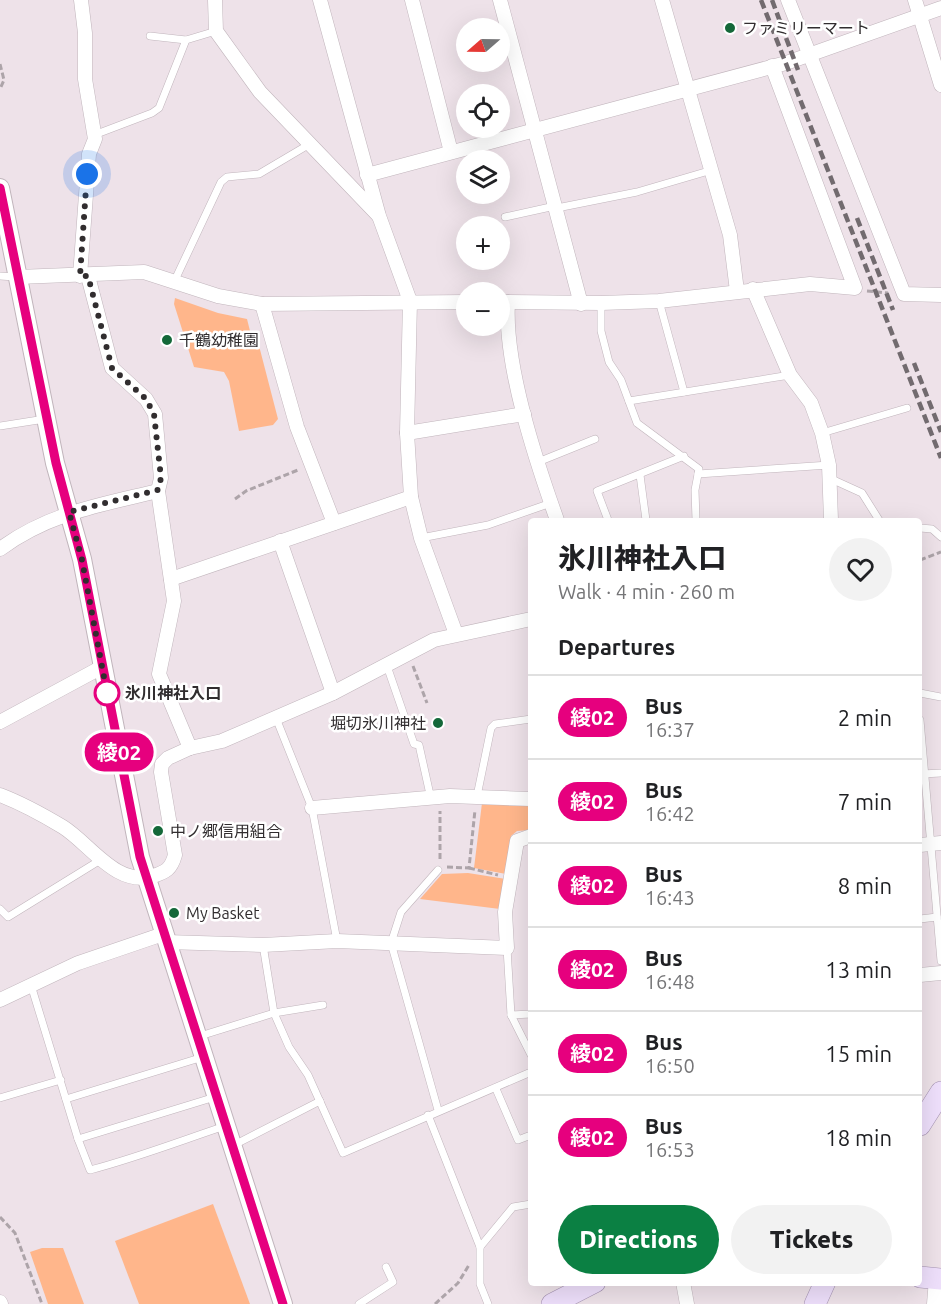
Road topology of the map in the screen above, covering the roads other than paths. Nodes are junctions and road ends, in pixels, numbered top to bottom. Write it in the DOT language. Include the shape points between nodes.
graph roads {
  1 [pos="81,0"];
  2 [pos="215,0"];
  3 [pos="320,0"];
  4 [pos="412,0"];
  5 [pos="500,0"];
  6 [pos="662,0"];
  7 [pos="788,0"];
  8 [pos="915,0"];
  9 [pos="941,8"];
  10 [pos="920,16"];
  11 [pos="216,31"];
  12 [pos="150,36"];
  13 [pos="186,39"];
  14 [pos="810,56"];
  15 [pos="772,66"];
  16 [pos="941,85"];
  17 [pos="687,87"];
  18 [pos="535,129"];
  19 [pos="94,135"];
  20 [pos="308,145"];
  21 [pos="451,152"];
  22 [pos="712,170"];
  23 [pos="367,175"];
  24 [pos="0,188"];
  25 [pos="557,207"];
  26 [pos="379,216"];
  27 [pos="510,216"];
  28 [pos="84,276"];
  29 [pos="9,277"];
  30 [pos="174,282"];
  31 [pos="753,289"];
  32 [pos="737,291"];
  33 [pos="941,295"];
  34 [pos="410,301"];
  35 [pos="659,301"];
  36 [pos="456,302"];
  37 [pos="510,302"];
  38 [pos="581,303"];
  39 [pos="601,303"];
  40 [pos="262,304"];
  41 [pos="509,336"];
  42 [pos="789,375"];
  43 [pos="684,392"];
  44 [pos="629,401"];
  45 [pos="907,408"];
  46 [pos="524,414"];
  47 [pos="47,419"];
  48 [pos="0,426"];
  49 [pos="407,433"];
  50 [pos="822,433"];
  51 [pos="595,439"];
  52 [pos="684,456"];
  53 [pos="538,462"];
  54 [pos="829,471"];
  55 [pos="698,474"];
  56 [pos="640,475"];
  57 [pos="158,490"];
  58 [pos="411,497"];
  59 [pos="551,503"];
  60 [pos="69,512"];
  61 [pos="556,518"];
  62 [pos="607,518"];
  63 [pos="646,518"];
  64 [pos="696,518"];
  65 [pos="831,518"];
  66 [pos="878,518"];
  67 [pos="334,523"];
  68 [pos="922,528"];
  69 [pos="941,537"];
  70 [pos="421,538"];
  71 [pos="280,541"];
  72 [pos="0,549"];
  73 [pos="171,579"];
  74 [pos="528,620"];
  75 [pos="456,634"];
  76 [pos="387,666"];
  77 [pos="102,667"];
  78 [pos="333,693"];
  79 [pos="922,693"];
  80 [pos="941,697"];
  81 [pos="276,718"];
  82 [pos="528,719"];
  83 [pos="0,722"];
  84 [pos="190,748"];
  85 [pos="941,772"];
  86 [pos="922,774"];
  87 [pos="0,795"];
  88 [pos="477,796"];
  89 [pos="436,798"];
  90 [pos="528,799"];
  91 [pos="312,808"];
  92 [pos="528,837"];
  93 [pos="930,844"];
  94 [pos="102,859"];
  95 [pos="438,870"];
  96 [pos="146,878"];
  97 [pos="0,909"];
  98 [pos="937,917"];
  99 [pos="922,919"];
  100 [pos="165,938"];
  101 [pos="337,941"];
  102 [pos="391,943"];
  103 [pos="264,945"];
  104 [pos="507,948"];
  105 [pos="941,961"];
  106 [pos="941,973"];
  107 [pos="922,975"];
  108 [pos="31,986"];
  109 [pos="0,1000"];
  110 [pos="323,1005"];
  111 [pos="274,1013"];
  112 [pos="528,1014"];
  113 [pos="511,1015"];
  114 [pos="197,1036"];
  115 [pos="528,1049"];
  116 [pos="203,1057"];
  117 [pos="528,1073"];
  118 [pos="61,1080"];
  119 [pos="496,1089"];
  120 [pos="941,1092"];
  121 [pos="216,1097"];
  122 [pos="0,1098"];
  123 [pos="66,1100"];
  124 [pos="320,1101"];
  125 [pos="438,1110"];
  126 [pos="428,1115"];
  127 [pos="928,1119"];
  128 [pos="225,1126"];
  129 [pos="528,1136"];
  130 [pos="78,1139"];
  131 [pos="232,1146"];
  132 [pos="528,1204"];
  133 [pos="480,1247"];
  134 [pos="386,1267"];
  135 [pos="932,1278"];
  136 [pos="587,1286"];
  137 [pos="684,1286"];
  138 [pos="826,1286"];
  139 [pos="828,1286"];
  140 [pos="283,1304"];
  141 [pos="359,1304"];
  142 [pos="488,1304"];
  143 [pos="552,1304"];
  144 [pos="687,1304"];
  145 [pos="815,1304"];
  146 [pos="826,1304"];
  147 [pos="934,1304"];
  1 -- 19 [label="street" via="85,79"];
  2 -- 11 [label="street"];
  3 -- 23 [label="street"];
  4 -- 21 [label="street"];
  5 -- 18 [label="street"];
  6 -- 17 [label="street"];
  7 -- 14 [label="street"];
  8 -- 10 [label="street"];
  9 -- 10 [label="street"];
  10 -- 14 [label="street"];
  10 -- 16 [label="street"];
  11 -- 13 [label="lane"];
  11 -- 20 [label="street" via="260,92"];
  12 -- 13 [label="lane"];
  13 -- 19 [label="lane" via="159,108"];
  14 -- 15 [label="street"];
  14 -- 33 [label="street" via="904,294"];
  15 -- 17 [label="street"];
  15 -- 31 [label="street" via="855,288 810,284"];
  17 -- 18 [label="street"];
  17 -- 22 [label="street"];
  18 -- 21 [label="street"];
  18 -- 25 [label="street"];
  19 -- 28 [label="street" via="89,154"];
  20 -- 26 [label="street"];
  20 -- 30 [label="lane" via="259,174 227,177 221,182"];
  21 -- 23 [label="street"];
  22 -- 25 [label="lane" via="637,192"];
  22 -- 32 [label="street" via="730,236"];
  23 -- 26 [label="street"];
  24 -- 29 [label="street"];
  25 -- 27 [label="lane"];
  25 -- 38 [label="street"];
  26 -- 34 [label="street"];
  28 -- 29 [label="street"];
  28 -- 30 [label="street" via="144,272"];
  28 -- 57 [label="street" via="112,368 146,399 154,414 161,478"];
  29 -- 47 [label="street"];
  30 -- 40 [label="street"];
  31 -- 32 [label="street"];
  31 -- 42 [label="street"];
  32 -- 35 [label="street"];
  34 -- 36 [label="street"];
  34 -- 40 [label="street"];
  34 -- 49 [label="street"];
  35 -- 39 [label="street"];
  35 -- 43 [label="lane"];
  37 -- 38 [label="street"];
  38 -- 39 [label="street"];
  39 -- 44 [label="lane" via="601,331 609,362"];
  40 -- 67 [label="street" via="297,427"];
  41 -- 46 [label="street"];
  42 -- 43 [label="lane"];
  42 -- 50 [label="street" via="811,404"];
  43 -- 44 [label="lane"];
  44 -- 52 [label="lane" via="637,423"];
  45 -- 50 [label="lane"];
  46 -- 49 [label="street"];
  46 -- 53 [label="street"];
  47 -- 48 [label="lane"];
  47 -- 60 [label="street"];
  49 -- 58 [label="street"];
  50 -- 54 [label="street"];
  51 -- 53 [label="lane"];
  52 -- 55 [label="lane" via="699,469"];
  52 -- 56 [label="lane"];
  53 -- 59 [label="street"];
  54 -- 55 [label="lane"];
  54 -- 65 [label="street"];
  54 -- 66 [label="lane" via="862,493"];
  55 -- 64 [label="lane" via="694,490"];
  56 -- 62 [label="lane" via="597,491"];
  56 -- 63 [label="lane"];
  57 -- 60 [label="street"];
  57 -- 73 [label="street"];
  58 -- 67 [label="street"];
  58 -- 70 [label="street"];
  59 -- 61 [label="street"];
  59 -- 70 [label="lane" via="488,525"];
  60 -- 72 [label="street"];
  60 -- 77 [label="street"];
  67 -- 71 [label="street"];
  68 -- 69 [label="lane" via="932,529"];
  70 -- 75 [label="street"];
  71 -- 73 [label="street"];
  71 -- 78 [label="street"];
  73 -- 84 [label="street" via="174,601 159,674"];
  74 -- 75 [label="street"];
  75 -- 76 [label="street" via="434,640"];
  76 -- 78 [label="street"];
  76 -- 89 [label="lane"];
  77 -- 83 [label="street"];
  77 -- 96 [label="street"];
  78 -- 81 [label="street"];
  79 -- 80 [label="lane"];
  81 -- 84 [label="street" via="222,741"];
  81 -- 91 [label="lane"];
  82 -- 88 [label="lane" via="491,728"];
  84 -- 96 [label="street" via="162,764 175,855 166,872"];
  85 -- 86 [label="lane"];
  86 -- 93 [label="lane"];
  87 -- 94 [label="street" via="64,828"];
  88 -- 89 [label="street"];
  88 -- 90 [label="street"];
  89 -- 91 [label="street"];
  91 -- 101 [label="lane"];
  92 -- 104 [label="street" via="517,841 506,912"];
  93 -- 98 [label="lane"];
  94 -- 96 [label="street" via="123,876"];
  94 -- 97 [label="lane" via="8,917"];
  95 -- 102 [label="lane" via="401,912"];
  96 -- 100 [label="street"];
  98 -- 99 [label="lane"];
  98 -- 105 [label="lane"];
  100 -- 103 [label="street"];
  100 -- 108 [label="street" via="78,963"];
  100 -- 114 [label="street"];
  101 -- 102 [label="street"];
  101 -- 103 [label="street"];
  102 -- 104 [label="street"];
  102 -- 125 [label="lane"];
  103 -- 111 [label="lane"];
  104 -- 113 [label="lane"];
  106 -- 107 [label="street"];
  108 -- 109 [label="street"];
  108 -- 118 [label="lane"];
  110 -- 111 [label="lane"];
  111 -- 114 [label="lane"];
  111 -- 124 [label="lane"];
  112 -- 113 [label="lane"];
  113 -- 115 [label="lane"];
  114 -- 116 [label="street"];
  116 -- 121 [label="street"];
  116 -- 123 [label="lane"];
  117 -- 119 [label="lane"];
  118 -- 122 [label="lane"];
  118 -- 123 [label="lane"];
  119 -- 125 [label="lane"];
  119 -- 129 [label="lane" via="518,1140"];
  120 -- 127 [label="main road"];
  121 -- 128 [label="street"];
  121 -- 130 [label="lane"];
  123 -- 130 [label="lane"];
  124 -- 126 [label="lane" via="343,1153"];
  124 -- 131 [label="lane"];
  125 -- 126 [label="lane"];
  126 -- 133 [label="lane"];
  128 -- 130 [label="lane" via="151,1154 90,1170"];
  128 -- 131 [label="street"];
  131 -- 140 [label="street"];
  132 -- 133 [label="lane" via="513,1207"];
  133 -- 142 [label="lane" via="480,1284"];
  134 -- 141 [label="lane" via="393,1282"];
  135 -- 147 [label="street"];
  136 -- 143 [label="main road"];
  137 -- 144 [label="street"];
  138 -- 145 [label="main road"];
  139 -- 146 [label="main road"];
}
